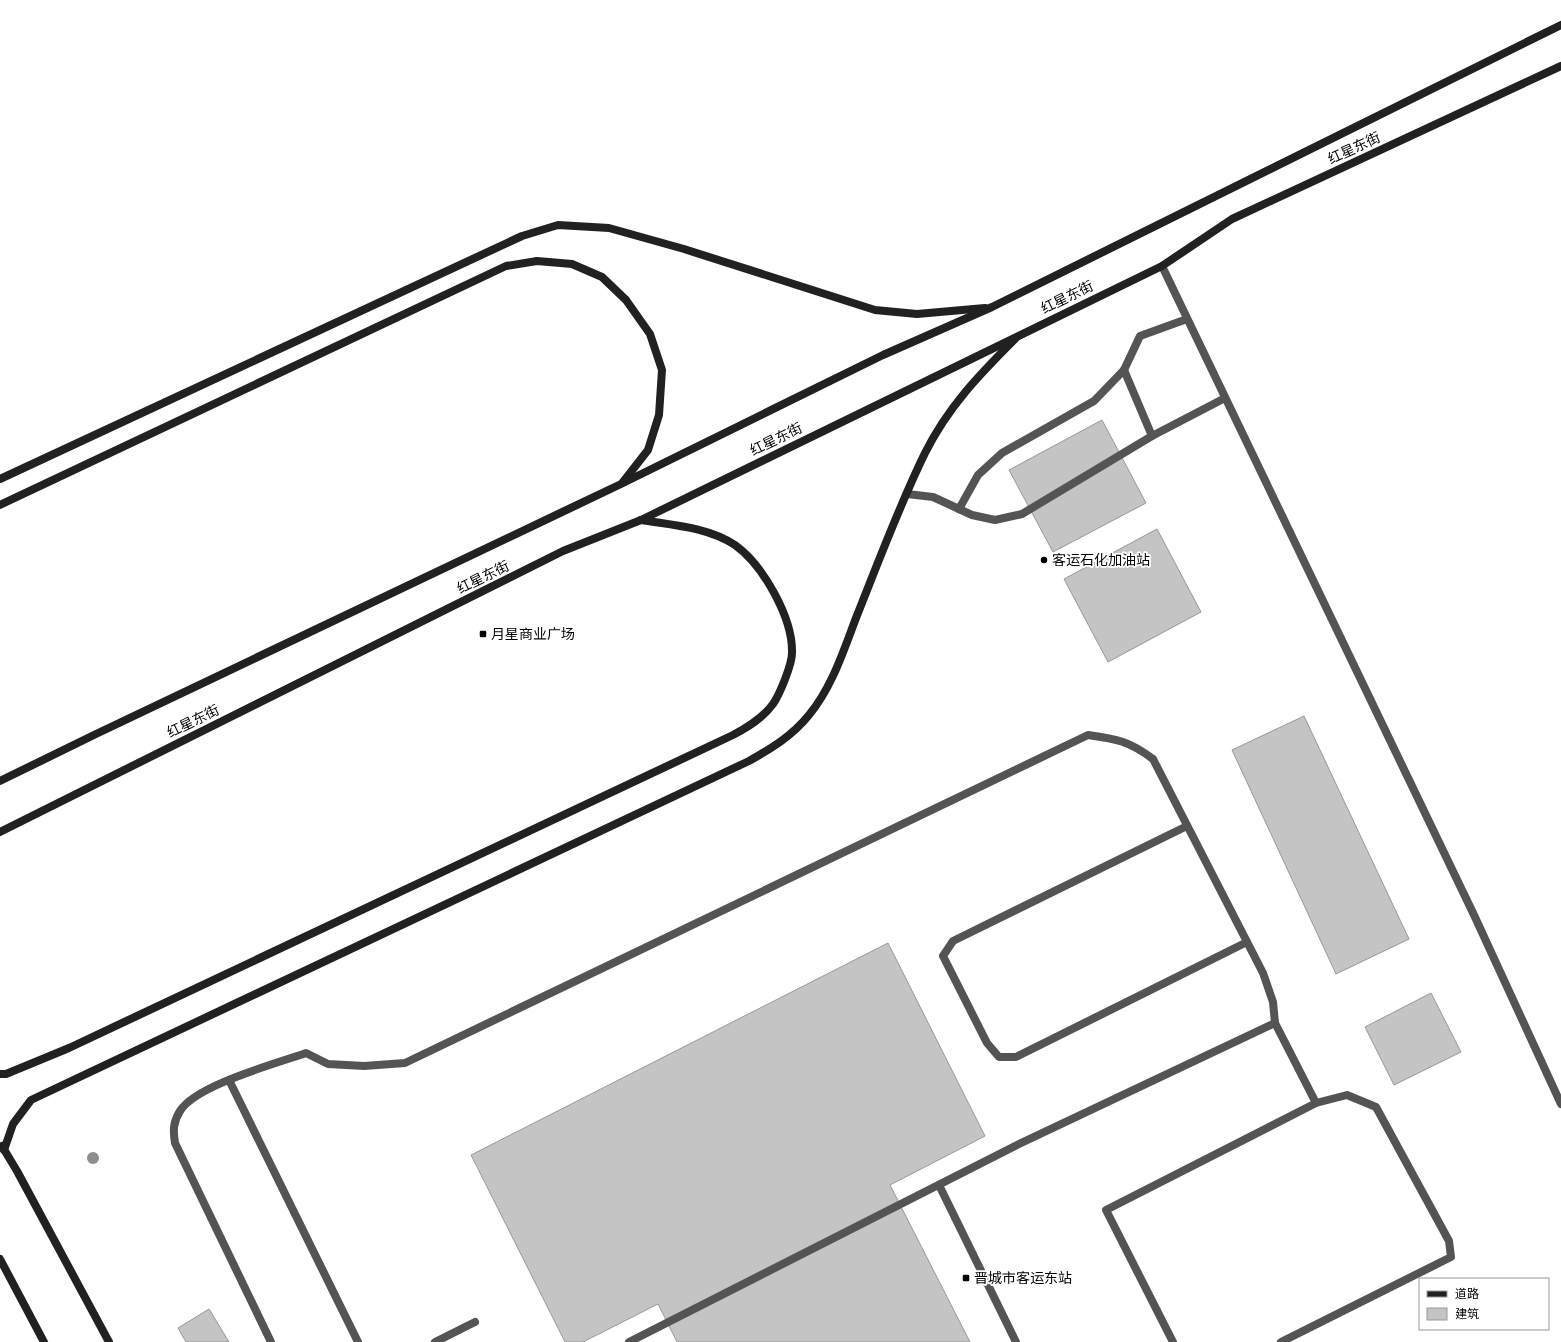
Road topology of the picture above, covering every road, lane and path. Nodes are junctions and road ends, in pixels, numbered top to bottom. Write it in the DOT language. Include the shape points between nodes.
graph roads {
  1 [pos="1561,25"];
  2 [pos="1561,66"];
  3 [pos="1162,266"];
  4 [pos="992,307"];
  5 [pos="1187,318"];
  6 [pos="1020,334"];
  7 [pos="1124,370"];
  8 [pos="1225,398"];
  9 [pos="1152,436"];
  10 [pos="0,480"];
  11 [pos="621,484"];
  12 [pos="907,494"];
  13 [pos="0,505"];
  14 [pos="959,509"];
  15 [pos="641,520"];
  16 [pos="1,780"];
  17 [pos="1187,826"];
  18 [pos="0,832"];
  19 [pos="1247,942"];
  20 [pos="1275,1023"];
  21 [pos="0,1074"];
  22 [pos="229,1080"];
  23 [pos="1316,1103"];
  24 [pos="1561,1104"];
  25 [pos="2,1147"];
  26 [pos="939,1185"];
  27 [pos="0,1259"];
  28 [pos="475,1322"];
  29 [pos="44,1342"];
  30 [pos="109,1342"];
  31 [pos="271,1342"];
  32 [pos="358,1342"];
  33 [pos="435,1342"];
  34 [pos="629,1342"];
  35 [pos="1016,1342"];
  36 [pos="1173,1342"];
  37 [pos="1281,1342"];
  1 -- 4 [label="main road"];
  2 -- 3 [label="main road, 红星东街" via="1232,219"];
  3 -- 5 [label="street"];
  3 -- 6 [label="main road, 红星东街"];
  4 -- 10 [label="main road" via="917,314 875,310 684,249 609,228 558,225 522,236"];
  4 -- 11 [label="main road" via="883,355"];
  5 -- 7 [label="street" via="1140,336"];
  5 -- 8 [label="street"];
  6 -- 12 [label="main road" via="970,384 943,421 925,452"];
  6 -- 15 [label="main road, 红星东街"];
  7 -- 9 [label="street"];
  7 -- 14 [label="street" via="1094,401 1002,453 978,475"];
  8 -- 9 [label="street"];
  8 -- 24 [label="street" via="1474,915"];
  9 -- 14 [label="street" via="1022,514 994,520"];
  11 -- 13 [label="main road" via="648,450 659,415 662,370 650,334 626,300 602,277 572,264 537,260 506,266"];
  11 -- 16 [label="main road"];
  12 -- 14 [label="street" via="933,497"];
  12 -- 25 [label="main road" via="828,689 809,716 783,741 750,762 31,1100 13,1124"];
  15 -- 18 [label="main road, 红星东街" via="563,551"];
  15 -- 21 [label="main road" via="700,530 735,545 773,589 788,626 792,653 774,704 757,722 69,1048 6,1074"];
  17 -- 19 [label="street"];
  17 -- 19 [label="street" via="953,941 943,956 987,1044 999,1057 1016,1057"];
  17 -- 22 [label="street" via="1153,758 1136,746 1116,739 1088,735 405,1064 328,1064 306,1054"];
  19 -- 20 [label="street" via="1263,973 1273,1002"];
  20 -- 23 [label="street"];
  20 -- 26 [label="street"];
  22 -- 31 [label="street" via="194,1097 180,1111 173,1127 175,1144"];
  22 -- 32 [label="street"];
  23 -- 36 [label="street" via="1106,1210"];
  23 -- 37 [label="street" via="1347,1095 1376,1107 1448,1241 1451,1257"];
  25 -- 30 [label="main road"];
  26 -- 34 [label="street"];
  26 -- 35 [label="street"];
  27 -- 29 [label="main road"];
  28 -- 33 [label="street"];
}
